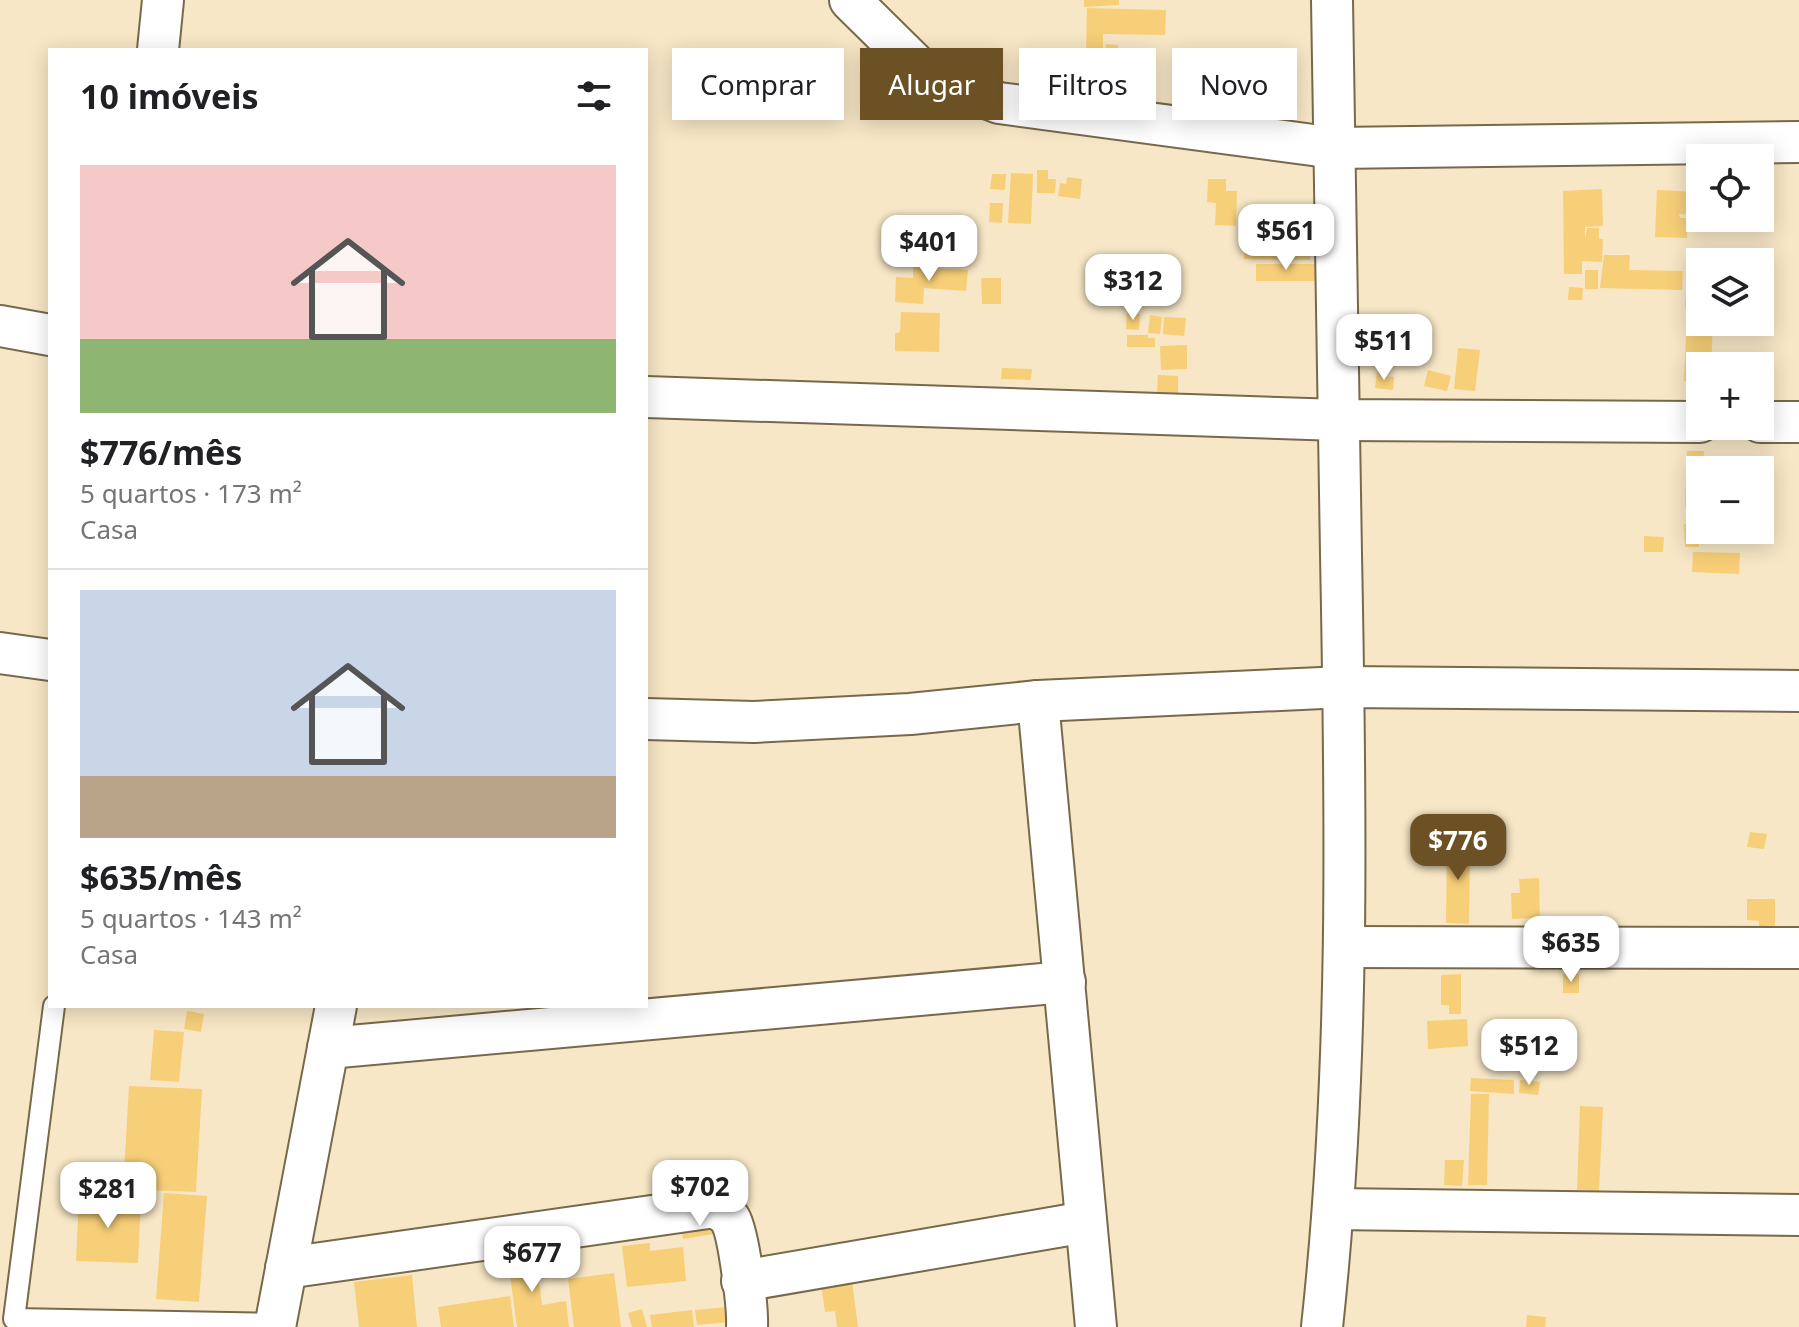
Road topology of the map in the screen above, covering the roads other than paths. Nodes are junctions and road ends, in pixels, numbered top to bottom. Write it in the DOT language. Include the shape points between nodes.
graph roads {
  1 [pos="163,0"];
  2 [pos="850,0"];
  3 [pos="1332,0"];
  4 [pos="158,48"];
  5 [pos="1799,142"];
  6 [pos="1335,148"];
  7 [pos="0,326"];
  8 [pos="48,335"];
  9 [pos="648,397"];
  10 [pos="1339,420"];
  11 [pos="1686,422"];
  12 [pos="1774,422"];
  13 [pos="1799,422"];
  14 [pos="0,653"];
  15 [pos="48,660"];
  16 [pos="1344,687"];
  17 [pos="1799,691"];
  18 [pos="1038,701"];
  19 [pos="648,719"];
  20 [pos="1344,947"];
  21 [pos="1799,948"];
  22 [pos="1065,982"];
  23 [pos="54,1008"];
  24 [pos="336,1008"];
  25 [pos="328,1048"];
  26 [pos="1333,1209"];
  27 [pos="1799,1215"];
  28 [pos="1086,1222"];
  29 [pos="286,1268"];
  30 [pos="742,1281"];
  31 [pos="276,1326"];
  32 [pos="747,1327"];
  33 [pos="1096,1327"];
  34 [pos="1322,1327"];
  1 -- 4 [label="street"];
  2 -- 6 [label="street" via="925,74 999,103"];
  3 -- 6 [label="street"];
  5 -- 6 [label="street"];
  6 -- 10 [label="street"];
  7 -- 8 [label="street"];
  9 -- 10 [label="street"];
  10 -- 11 [label="street"];
  10 -- 16 [label="street"];
  12 -- 13 [label="street"];
  14 -- 15 [label="street"];
  16 -- 17 [label="street"];
  16 -- 18 [label="street"];
  16 -- 20 [label="street"];
  18 -- 19 [label="street" via="754,722"];
  18 -- 22 [label="street"];
  20 -- 21 [label="street"];
  20 -- 26 [label="street"];
  22 -- 25 [label="street"];
  22 -- 28 [label="street"];
  23 -- 31 [label="lane" via="14,1319"];
  24 -- 25 [label="street"];
  25 -- 29 [label="street"];
  26 -- 27 [label="street"];
  26 -- 34 [label="street"];
  28 -- 30 [label="street"];
  28 -- 33 [label="street"];
  29 -- 30 [label="street" via="715,1207 732,1223"];
  29 -- 31 [label="street"];
  30 -- 32 [label="street"];
}
